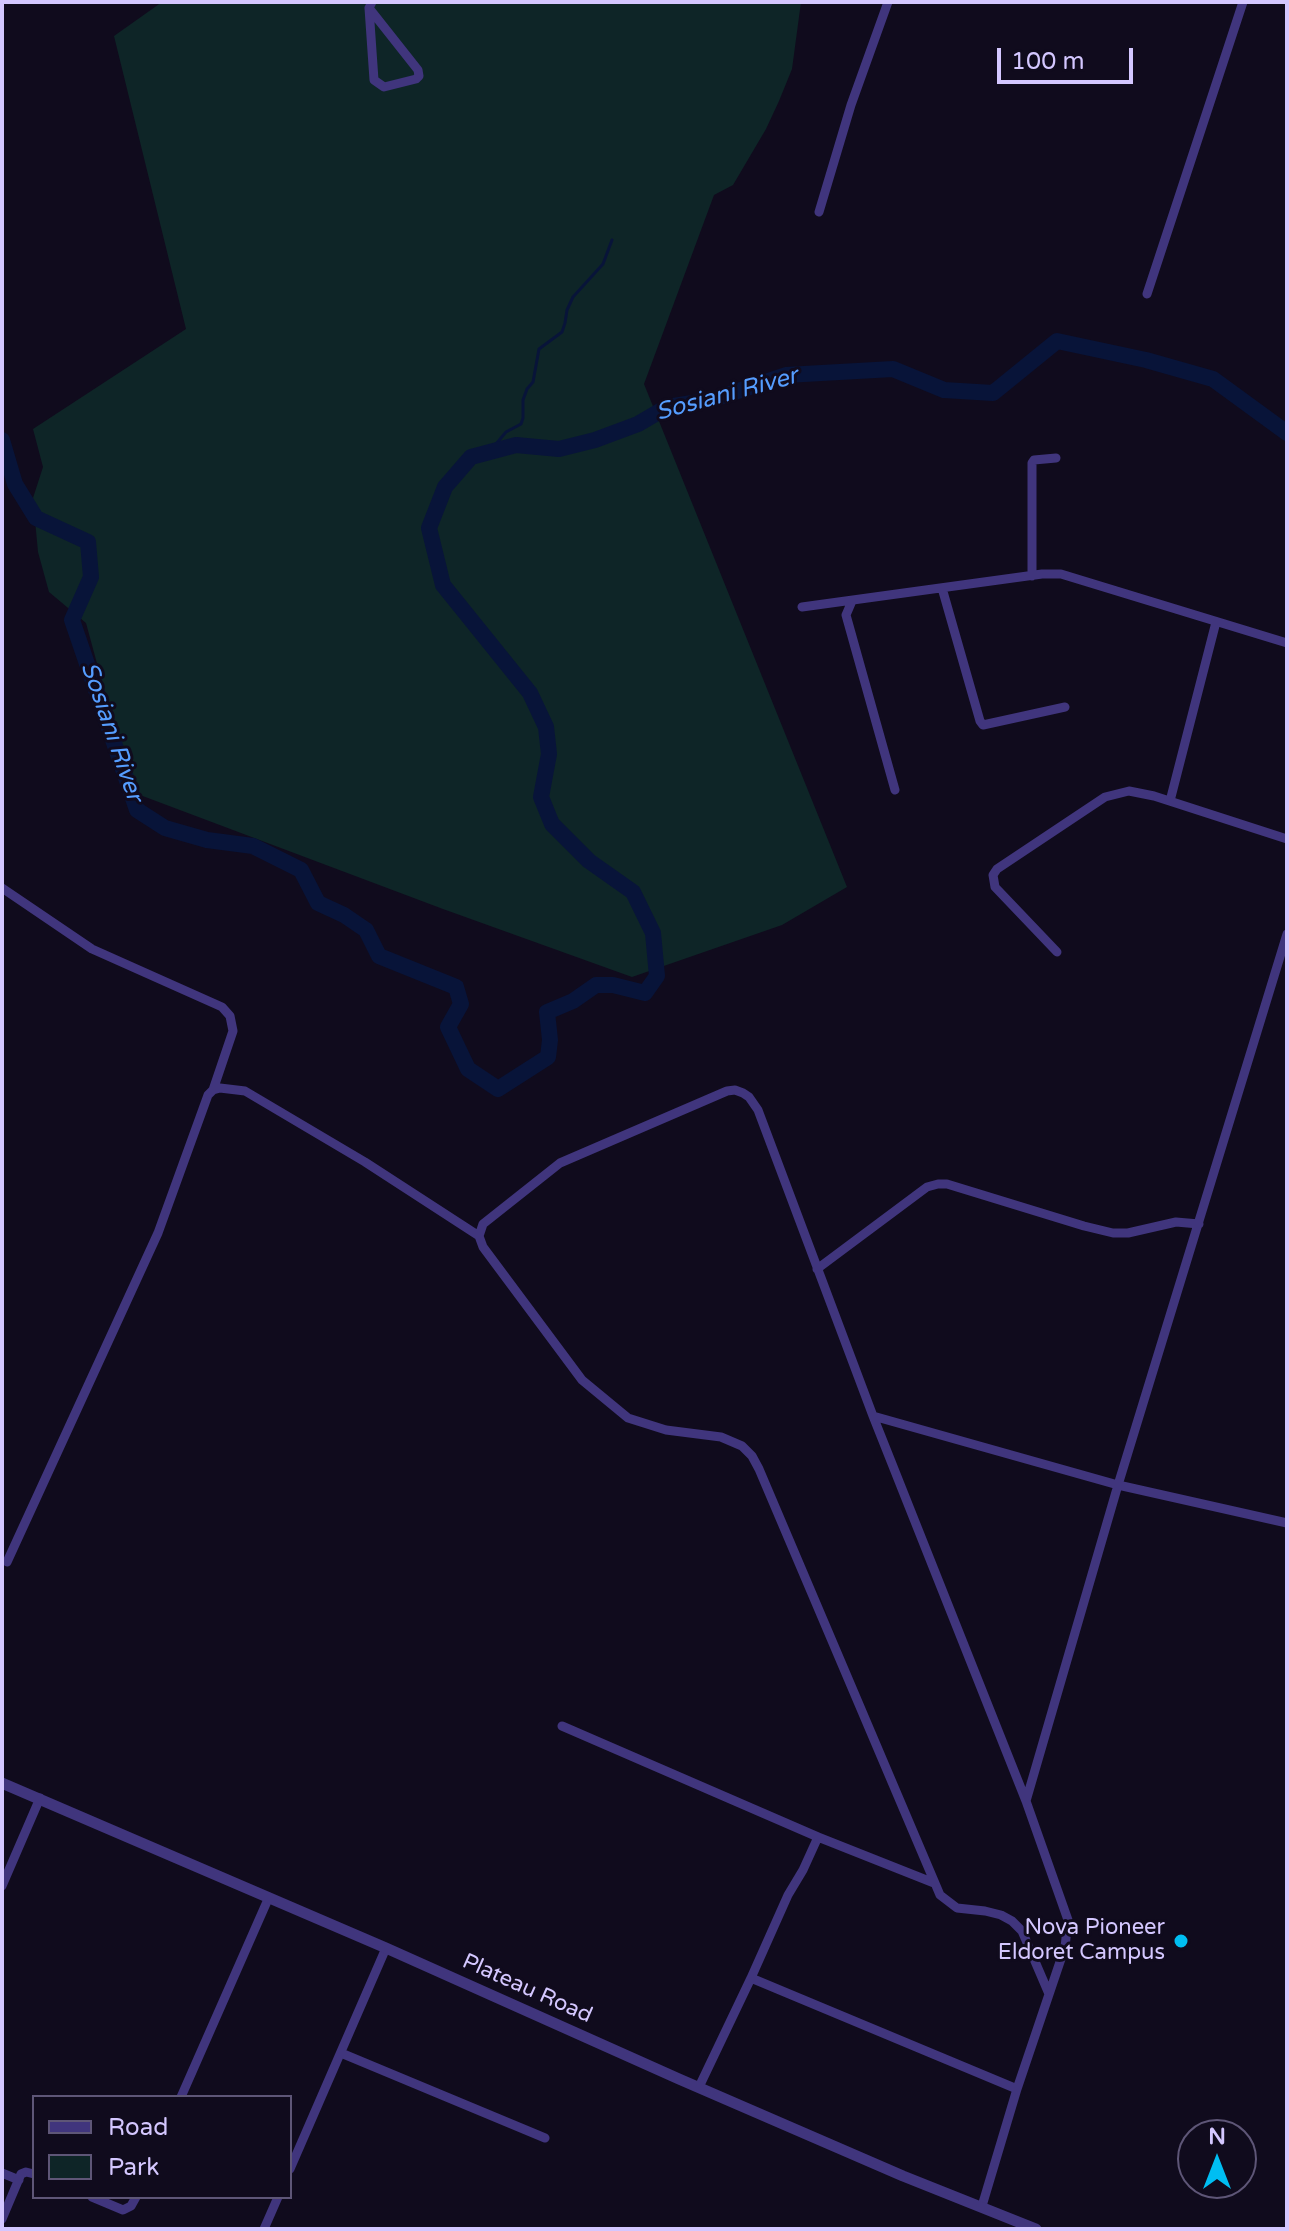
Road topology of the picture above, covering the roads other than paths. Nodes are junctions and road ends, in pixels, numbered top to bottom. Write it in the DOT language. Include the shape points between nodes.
graph roads {
  1 [pos="888,2"];
  2 [pos="1243,2"];
  3 [pos="370,5"];
  4 [pos="819,212"];
  5 [pos="1147,294"];
  6 [pos="1056,458"];
  7 [pos="1032,576"];
  8 [pos="942,588"];
  9 [pos="852,601"];
  10 [pos="802,607"];
  11 [pos="1216,622"];
  12 [pos="1287,643"];
  13 [pos="1065,707"];
  14 [pos="895,790"];
  15 [pos="1170,801"];
  16 [pos="1287,839"];
  17 [pos="2,888"];
  18 [pos="1287,934"];
  19 [pos="1057,952"];
  20 [pos="213,1090"];
  21 [pos="1199,1224"];
  22 [pos="479,1236"];
  23 [pos="817,1269"];
  24 [pos="873,1416"];
  25 [pos="1118,1485"];
  26 [pos="1287,1523"];
  27 [pos="4,1561"];
  28 [pos="2,1573"];
  29 [pos="562,1726"];
  30 [pos="2,1783"];
  31 [pos="40,1798"];
  32 [pos="1026,1801"];
  33 [pos="818,1837"];
  34 [pos="934,1883"];
  35 [pos="2,1886"];
  36 [pos="269,1897"];
  37 [pos="386,1948"];
  38 [pos="751,1978"];
  39 [pos="1049,1994"];
  40 [pos="341,2053"];
  41 [pos="699,2087"];
  42 [pos="1017,2089"];
  43 [pos="182,2095"];
  44 [pos="545,2138"];
  45 [pos="292,2164"];
  46 [pos="2,2173"];
  47 [pos="32,2174"];
  48 [pos="19,2180"];
  49 [pos="97,2199"];
  50 [pos="135,2199"];
  51 [pos="277,2199"];
  52 [pos="982,2206"];
  53 [pos="2,2219"];
  54 [pos="264,2229"];
  55 [pos="1036,2229"];
  1 -- 4 [label="street"];
  2 -- 5 [label="street"];
  3 -- 3 [label="street" via="418,70 416,79 384,87 374,80"];
  6 -- 7 [label="street" via="1032,463"];
  7 -- 8 [label="street"];
  7 -- 11 [label="street" via="1061,574"];
  8 -- 9 [label="street"];
  8 -- 13 [label="street" via="983,725"];
  9 -- 10 [label="street"];
  9 -- 14 [label="street" via="846,615"];
  11 -- 12 [label="street"];
  11 -- 15 [label="street"];
  15 -- 16 [label="street"];
  15 -- 19 [label="street" via="1129,791 1105,797 997,869 995,887"];
  17 -- 20 [label="street" via="92,949 222,1007 233,1031"];
  18 -- 21 [label="street"];
  20 -- 22 [label="street" via="245,1091"];
  20 -- 27 [label="street" via="158,1233"];
  21 -- 23 [label="street" via="1176,1222 1113,1233 938,1184"];
  21 -- 25 [label="street"];
  22 -- 23 [label="street" via="483,1224 560,1163 735,1090 758,1110"];
  22 -- 34 [label="street" via="582,1380 628,1418 666,1430 721,1437 752,1456"];
  23 -- 24 [label="street"];
  24 -- 25 [label="street"];
  24 -- 32 [label="street"];
  25 -- 26 [label="street"];
  25 -- 32 [label="street"];
  27 -- 28 [label="street"];
  29 -- 33 [label="street"];
  30 -- 31 [label="street, Plateau Road"];
  31 -- 35 [label="street"];
  31 -- 36 [label="street, Plateau Road"];
  32 -- 39 [label="street" via="1068,1920"];
  33 -- 34 [label="street"];
  33 -- 38 [label="street"];
  34 -- 39 [label="street" via="957,1908 1012,1921 1022,1931"];
  36 -- 37 [label="street, Plateau Road"];
  36 -- 43 [label="street"];
  37 -- 40 [label="street"];
  37 -- 41 [label="street, Plateau Road"];
  38 -- 41 [label="street"];
  38 -- 42 [label="street"];
  39 -- 42 [label="street"];
  40 -- 44 [label="street"];
  40 -- 45 [label="street"];
  41 -- 52 [label="street, Plateau Road"];
  42 -- 52 [label="street"];
  46 -- 48 [label="street"];
  47 -- 48 [label="street" via="23,2172"];
  48 -- 53 [label="street"];
  49 -- 50 [label="street" via="123,2210"];
  51 -- 54 [label="street"];
  52 -- 55 [label="street, Plateau Road"];
}
